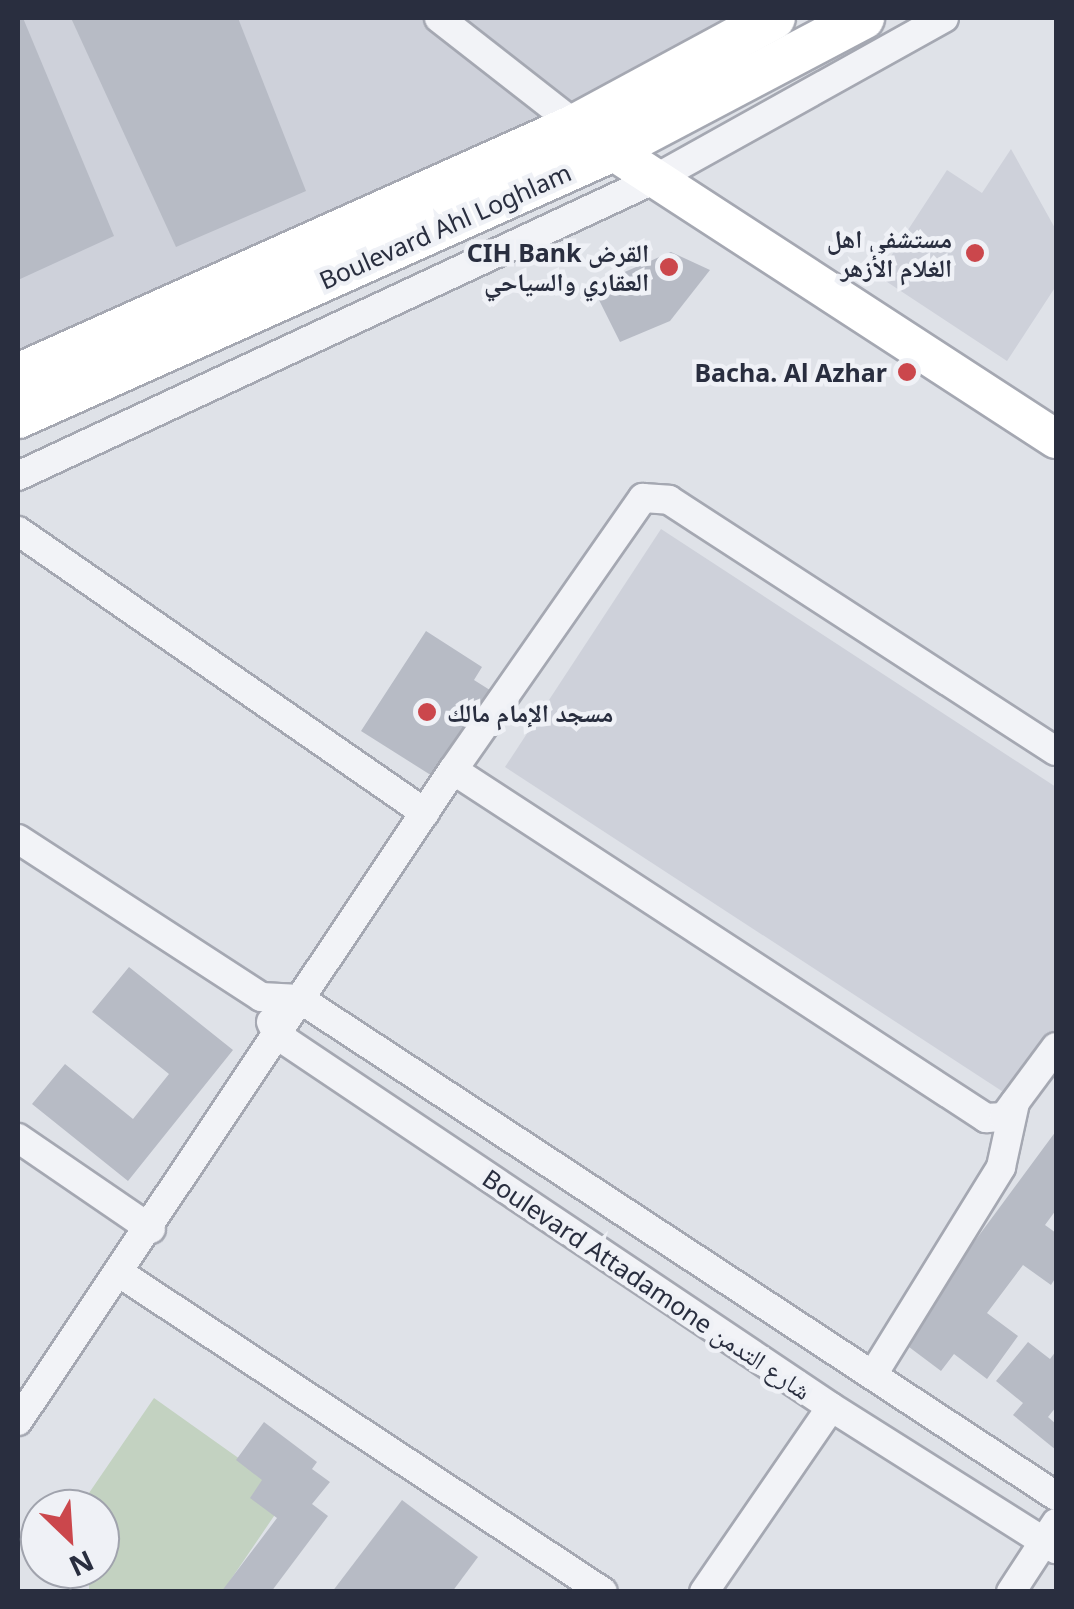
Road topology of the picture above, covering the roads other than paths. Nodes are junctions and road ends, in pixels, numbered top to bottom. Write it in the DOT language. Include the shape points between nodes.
graph roads {
  1 [pos="438,18"];
  2 [pos="774,18"];
  3 [pos="863,18"];
  4 [pos="944,18"];
  5 [pos="576,126"];
  6 [pos="610,152"];
  7 [pos="653,180"];
  8 [pos="18,376"];
  9 [pos="18,417"];
  10 [pos="1056,439"];
  11 [pos="18,476"];
  12 [pos="18,531"];
  13 [pos="1056,751"];
  14 [pos="453,770"];
  15 [pos="425,813"];
  16 [pos="18,839"];
  17 [pos="260,997"];
  18 [pos="300,999"];
  19 [pos="277,1035"];
  20 [pos="1056,1047"];
  21 [pos="1015,1103"];
  22 [pos="18,1138"];
  23 [pos="152,1228"];
  24 [pos="121,1274"];
  25 [pos="874,1373"];
  26 [pos="831,1407"];
  27 [pos="18,1421"];
  28 [pos="1056,1496"];
  29 [pos="1053,1538"];
  30 [pos="603,1592"];
  31 [pos="704,1592"];
  32 [pos="1011,1592"];
  1 -- 5 [label="street"];
  2 -- 5 [label="main road, Boulevard Ahl Loghlam"];
  3 -- 6 [label="main road, Boulevard Ahl Loghlam"];
  4 -- 7 [label="street"];
  5 -- 6 [label="main road"];
  5 -- 8 [label="main road, Boulevard Ahl Loghlam"];
  6 -- 7 [label="main road"];
  6 -- 9 [label="main road, Boulevard Ahl Loghlam"];
  7 -- 10 [label="main road"];
  7 -- 11 [label="street"];
  12 -- 15 [label="street"];
  13 -- 14 [label="street" via="682,507 654,496 632,505"];
  14 -- 15 [label="street"];
  14 -- 21 [label="street" via="986,1118 1004,1117"];
  15 -- 18 [label="street"];
  16 -- 17 [label="street"];
  17 -- 18 [label="street"];
  17 -- 19 [label="street"];
  18 -- 19 [label="street"];
  18 -- 25 [label="street, Boulevard Attadamone شارع التدمن"];
  19 -- 23 [label="street"];
  19 -- 26 [label="street, Boulevard Attadamone شارع التدمن"];
  20 -- 21 [label="street"];
  21 -- 25 [label="street" via="1001,1167"];
  22 -- 23 [label="street"];
  23 -- 24 [label="street"];
  24 -- 27 [label="street"];
  24 -- 30 [label="street"];
  25 -- 28 [label="street, Boulevard Attadamone شارع التدمن"];
  26 -- 29 [label="street, Boulevard Attadamone شارع التدمن"];
  26 -- 31 [label="street"];
  29 -- 32 [label="street"];
}
